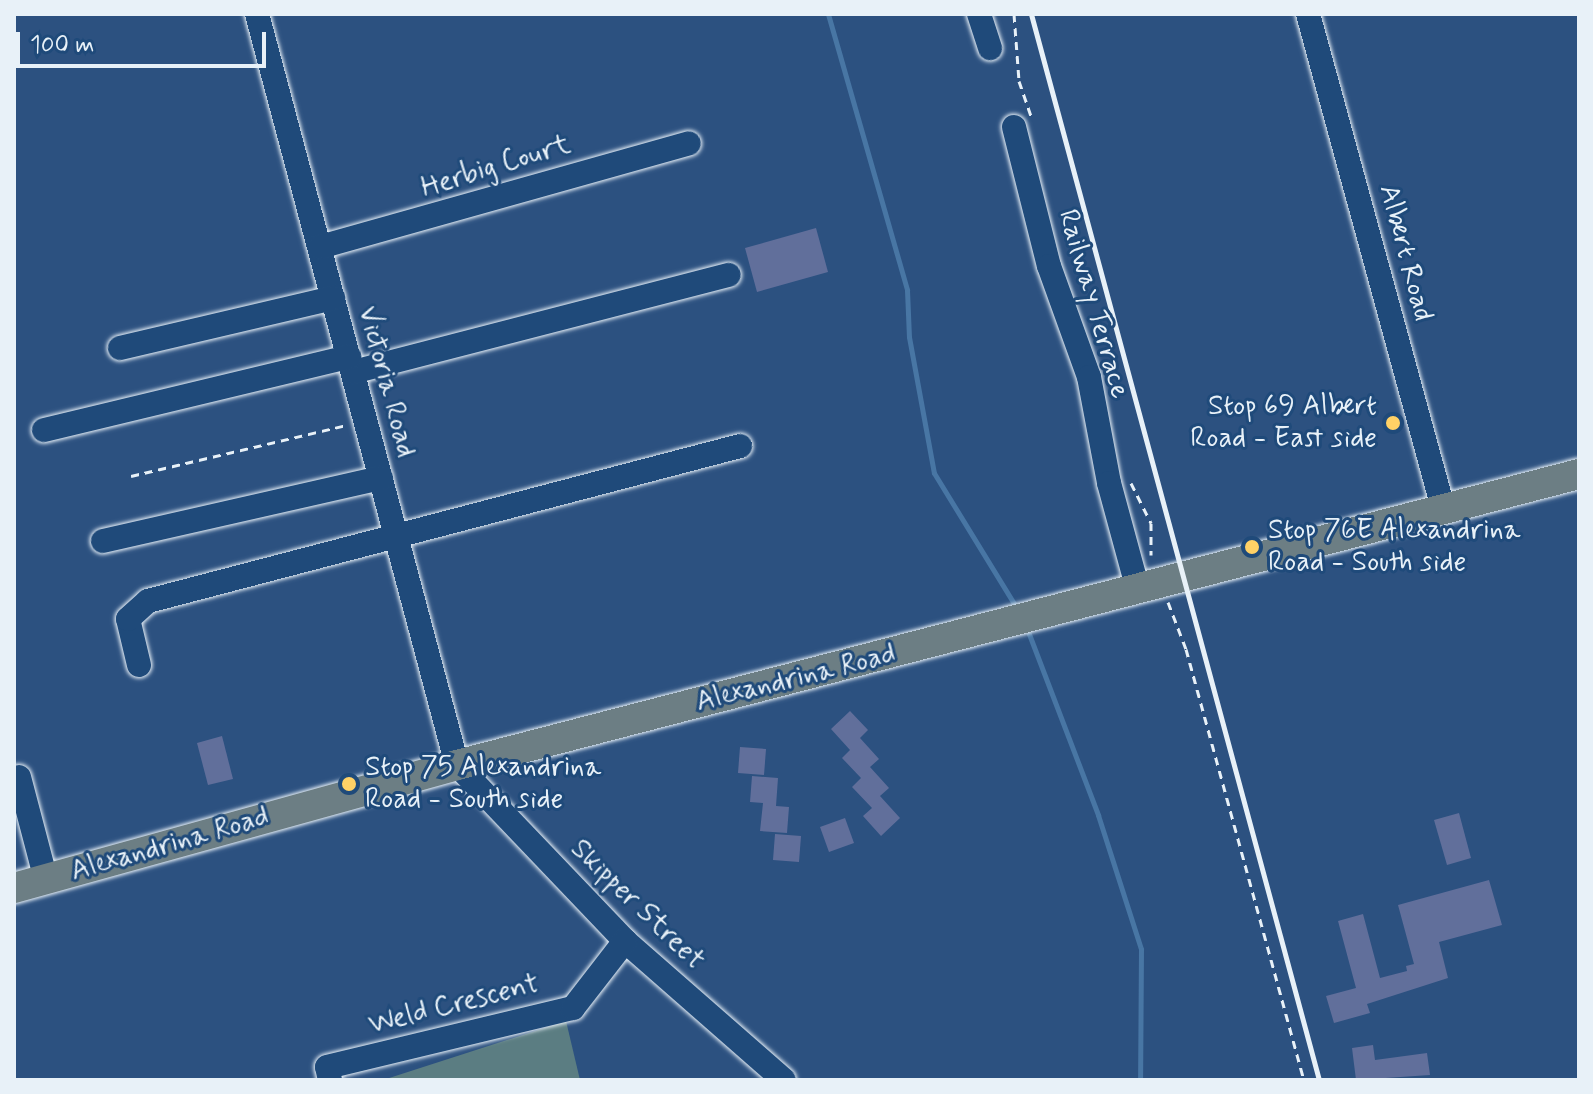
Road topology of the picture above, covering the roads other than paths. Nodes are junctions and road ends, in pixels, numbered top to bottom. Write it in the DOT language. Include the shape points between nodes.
graph roads {
  1 [pos="257,14"];
  2 [pos="979,14"];
  3 [pos="1308,14"];
  4 [pos="990,48"];
  5 [pos="1014,127"];
  6 [pos="689,143"];
  7 [pos="320,247"];
  8 [pos="729,275"];
  9 [pos="333,298"];
  10 [pos="120,348"];
  11 [pos="351,364"];
  12 [pos="44,430"];
  13 [pos="740,446"];
  14 [pos="1579,474"];
  15 [pos="381,478"];
  16 [pos="1443,508"];
  17 [pos="397,539"];
  18 [pos="103,541"];
  19 [pos="1148,587"];
  20 [pos="139,665"];
  21 [pos="457,765"];
  22 [pos="19,777"];
  23 [pos="46,880"];
  24 [pos="14,888"];
  25 [pos="625,941"];
  26 [pos="330,1080"];
  27 [pos="784,1080"];
  1 -- 7 [label="street, Victoria Road"];
  2 -- 4 [label="street"];
  3 -- 16 [label="street, Albert Road"];
  5 -- 19 [label="street, Railway Terrace" via="1049,266 1089,377 1109,483"];
  6 -- 7 [label="street, Herbig Court"];
  7 -- 9 [label="street, Victoria Road"];
  8 -- 11 [label="street"];
  9 -- 10 [label="street"];
  9 -- 11 [label="street, Victoria Road"];
  11 -- 12 [label="street"];
  11 -- 15 [label="street, Victoria Road"];
  13 -- 17 [label="street"];
  14 -- 16 [label="main road, Alexandrina Road"];
  15 -- 17 [label="street, Victoria Road"];
  15 -- 18 [label="street"];
  16 -- 19 [label="main road, Alexandrina Road"];
  17 -- 20 [label="street" via="369,539 140,604 128,619"];
  17 -- 21 [label="street, Victoria Road"];
  19 -- 21 [label="main road, Alexandrina Road"];
  21 -- 23 [label="main road, Alexandrina Road"];
  21 -- 25 [label="street, Skipper Street"];
  22 -- 23 [label="street"];
  23 -- 24 [label="main road, Alexandrina Road"];
  25 -- 26 [label="street, Weld Crescent" via="573,1008 327,1067"];
  25 -- 27 [label="street, Skipper Street"];
}
